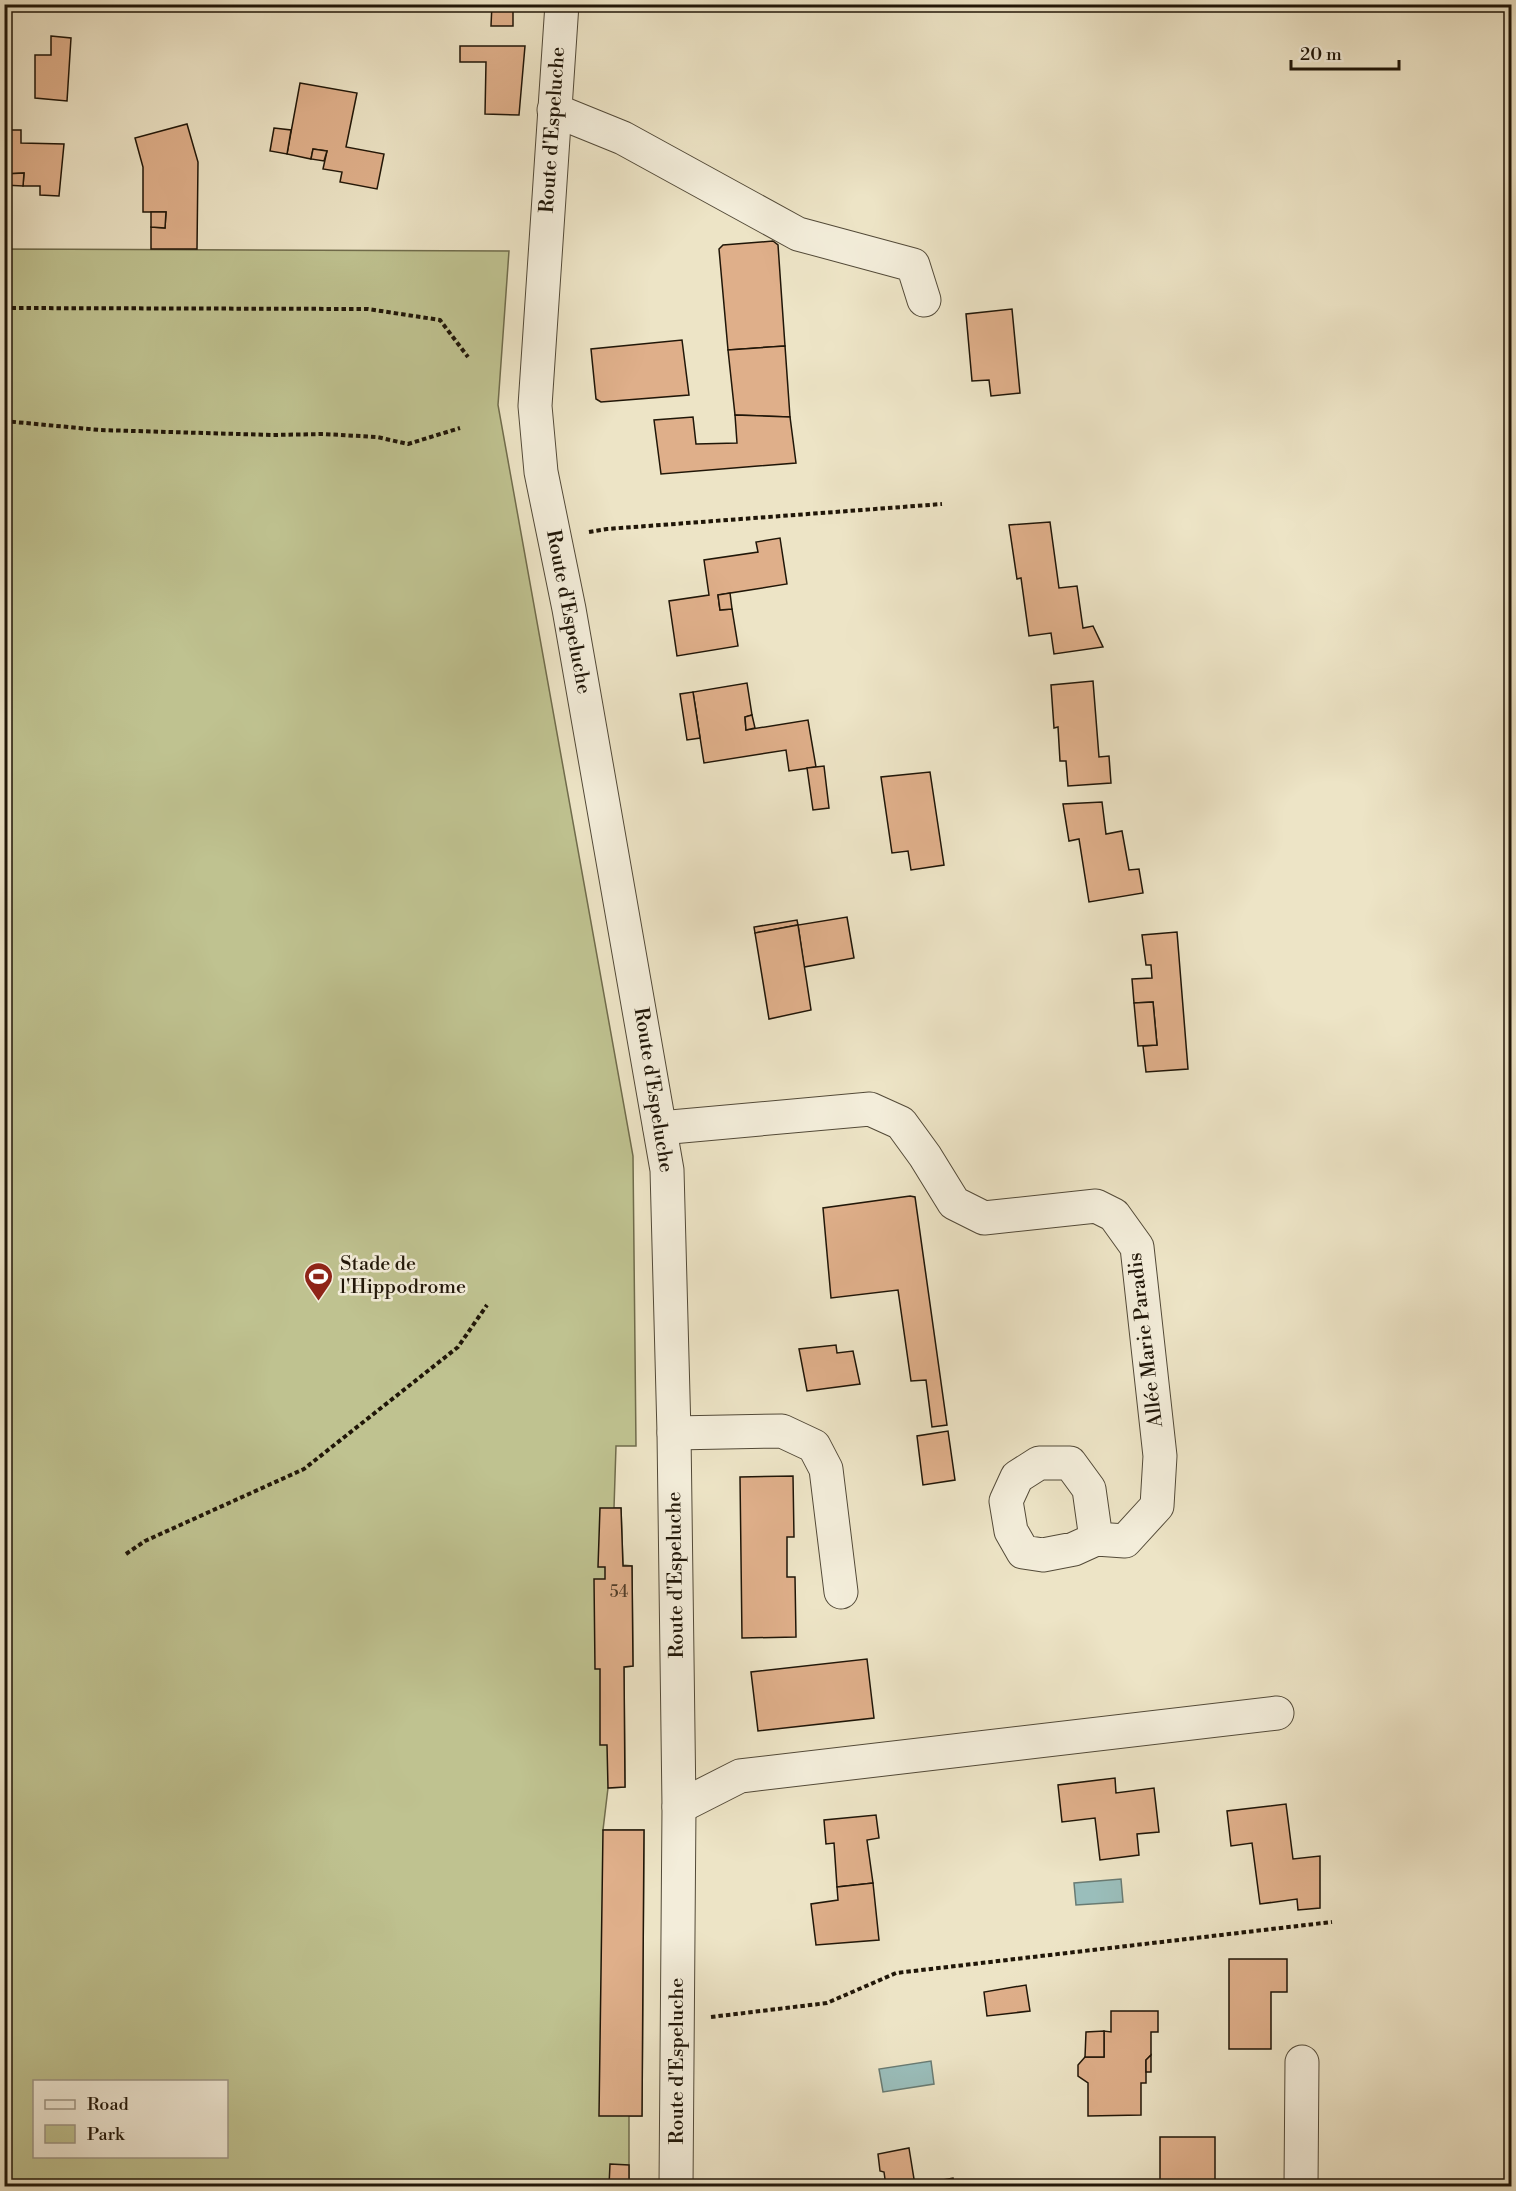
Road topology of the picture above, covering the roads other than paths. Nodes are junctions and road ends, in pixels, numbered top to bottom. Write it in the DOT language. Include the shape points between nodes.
graph roads {
  1 [pos="562,4"];
  2 [pos="554,110"];
  3 [pos="924,300"];
  4 [pos="660,1128"];
  5 [pos="674,1433"];
  6 [pos="1096,1539"];
  7 [pos="841,1592"];
  8 [pos="1277,1713"];
  9 [pos="679,1807"];
  10 [pos="1302,2062"];
  11 [pos="676,2187"];
  12 [pos="1301,2187"];
  1 -- 2 [label="street, Route d'Espeluche"];
  2 -- 3 [label="street" via="623,138 798,234 913,265"];
  2 -- 4 [label="street, Route d'Espeluche" via="535,406 541,472"];
  4 -- 5 [label="street, Route d'Espeluche" via="667,1170"];
  4 -- 6 [label="street, Allée Marie Paradis" via="870,1109 901,1123 954,1203 984,1218 1096,1206 1114,1215 1137,1247 1160,1456 1157,1506 1125,1541"];
  5 -- 7 [label="street" via="782,1431 814,1446 826,1469"];
  5 -- 9 [label="street, Route d'Espeluche"];
  8 -- 9 [label="street" via="740,1776"];
  9 -- 11 [label="street, Route d'Espeluche"];
  10 -- 12 [label="street"];
}
